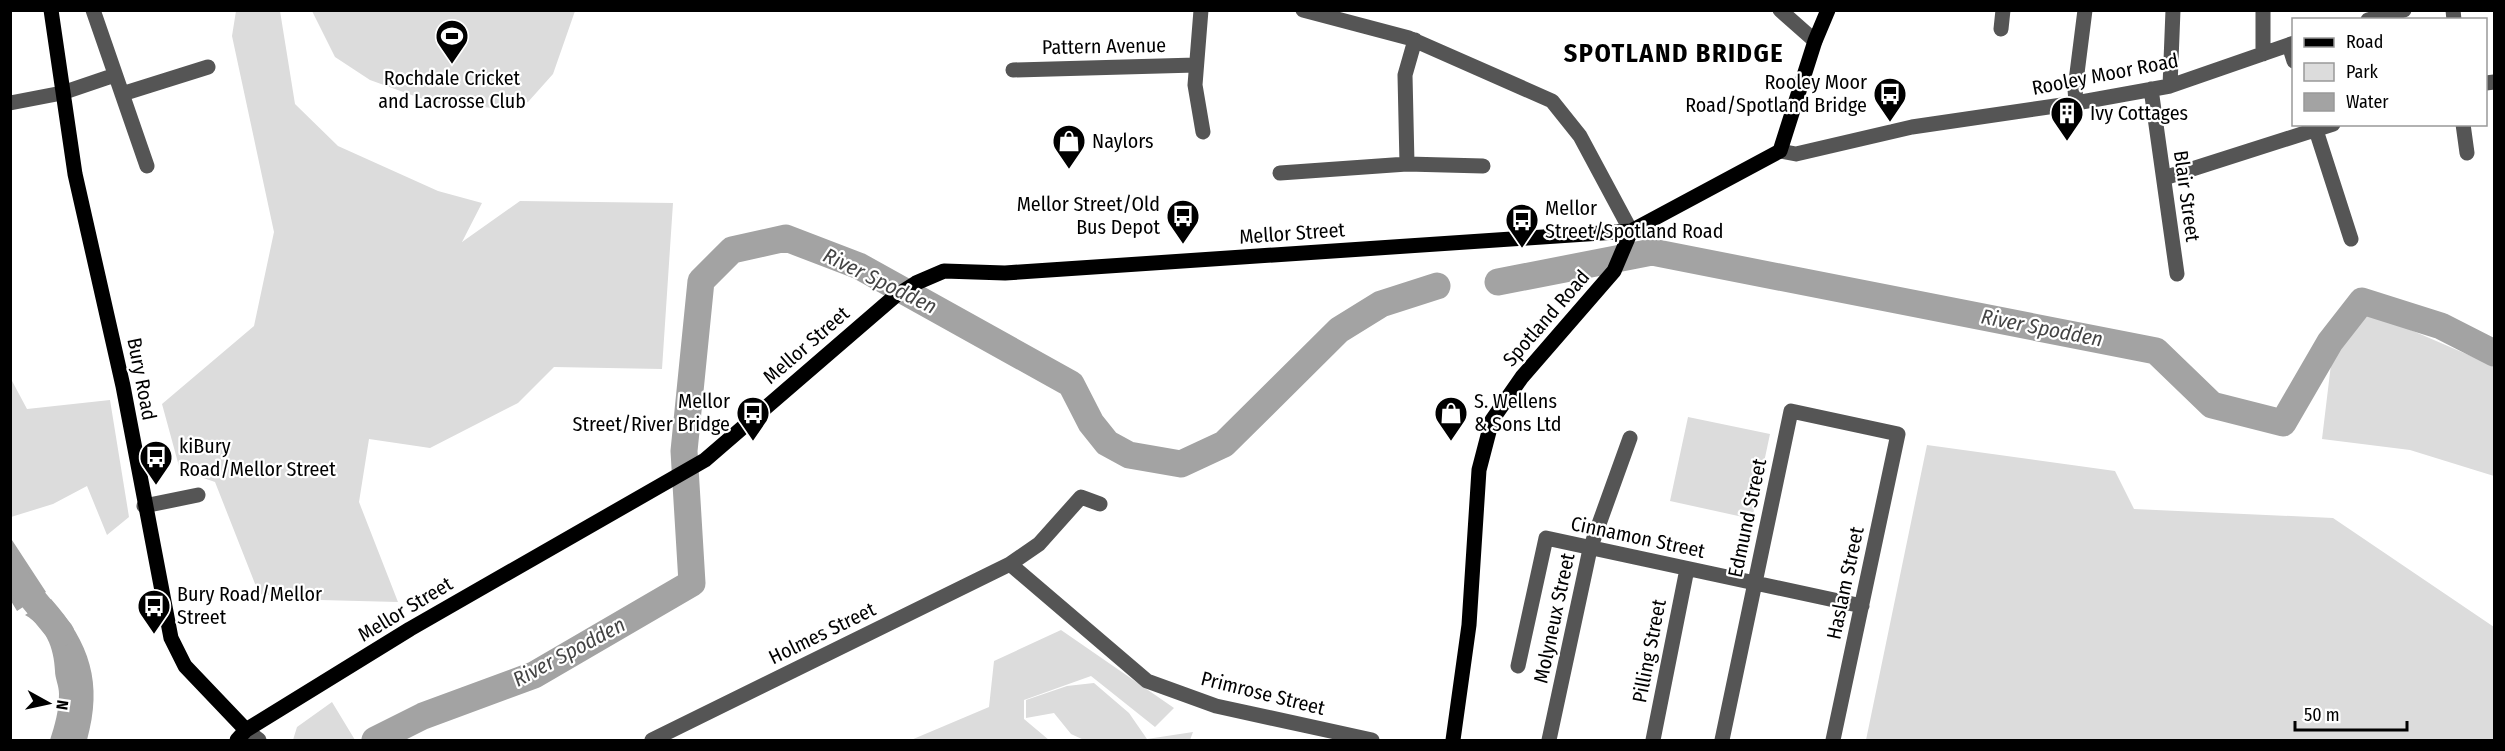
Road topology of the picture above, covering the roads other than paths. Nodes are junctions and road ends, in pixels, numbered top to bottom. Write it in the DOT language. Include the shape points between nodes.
graph roads {
  1 [pos="51,10"];
  2 [pos="93,10"];
  3 [pos="1201,10"];
  4 [pos="1303,10"];
  5 [pos="1780,10"];
  6 [pos="1828,10"];
  7 [pos="2003,10"];
  8 [pos="2085,10"];
  9 [pos="2173,10"];
  10 [pos="2263,10"];
  11 [pos="2404,10"];
  12 [pos="2375,18"];
  13 [pos="2001,29"];
  14 [pos="1415,40"];
  15 [pos="1815,41"];
  16 [pos="2291,44"];
  17 [pos="2263,54"];
  18 [pos="1196,65"];
  19 [pos="208,67"];
  20 [pos="1013,70"];
  21 [pos="115,75"];
  22 [pos="2170,86"];
  23 [pos="2151,89"];
  24 [pos="62,93"];
  25 [pos="122,94"];
  26 [pos="10,103"];
  27 [pos="2076,103"];
  28 [pos="2463,126"];
  29 [pos="2314,127"];
  30 [pos="1203,132"];
  31 [pos="1780,151"];
  32 [pos="2467,153"];
  33 [pos="1407,164"];
  34 [pos="147,166"];
  35 [pos="1483,166"];
  36 [pos="1280,173"];
  37 [pos="2164,178"];
  38 [pos="1631,231"];
  39 [pos="2351,239"];
  40 [pos="2177,274"];
  41 [pos="1898,434"];
  42 [pos="1630,438"];
  43 [pos="198,495"];
  44 [pos="1100,504"];
  45 [pos="144,506"];
  46 [pos="1590,549"];
  47 [pos="1010,564"];
  48 [pos="1687,569"];
  49 [pos="1755,583"];
  50 [pos="1862,606"];
  51 [pos="1518,666"];
  52 [pos="242,735"];
  53 [pos="260,741"];
  54 [pos="652,741"];
  55 [pos="1372,741"];
  56 [pos="1453,741"];
  57 [pos="1549,741"];
  58 [pos="1653,741"];
  59 [pos="1722,741"];
  60 [pos="1833,741"];
  1 -- 24 [label="main road, Bury Road"];
  2 -- 21 [label="street"];
  3 -- 18 [label="street"];
  4 -- 14 [label="street"];
  5 -- 15 [label="street"];
  6 -- 15 [label="main road"];
  7 -- 13 [label="street"];
  8 -- 27 [label="street"];
  9 -- 22 [label="street"];
  10 -- 17 [label="street"];
  11 -- 12 [label="street"];
  14 -- 33 [label="street" via="1404,75"];
  14 -- 38 [label="street" via="1552,101 1580,136"];
  15 -- 31 [label="main road"];
  16 -- 17 [label="street, Rooley Moor Road"];
  17 -- 22 [label="street, Rooley Moor Road"];
  18 -- 20 [label="street, Pattern Avenue"];
  18 -- 30 [label="street" via="1195,85"];
  19 -- 25 [label="street"];
  21 -- 24 [label="street"];
  21 -- 25 [label="street"];
  22 -- 23 [label="street, Rooley Moor Road"];
  23 -- 27 [label="street, Rooley Moor Road"];
  23 -- 37 [label="street, Blair Street"];
  24 -- 26 [label="street"];
  24 -- 45 [label="main road, Bury Road" via="75,174 109,319"];
  25 -- 34 [label="street"];
  27 -- 31 [label="street, Rooley Moor Road" via="1912,127 1796,154"];
  28 -- 32 [label="street"];
  29 -- 37 [label="street"];
  29 -- 39 [label="street"];
  31 -- 38 [label="main road"];
  33 -- 35 [label="street"];
  33 -- 36 [label="street"];
  37 -- 40 [label="street, Blair Street"];
  38 -- 52 [label="main road, Mellor Street" via="1005,273 944,271 894,297 705,460 410,629"];
  38 -- 56 [label="main road, Spotland Road" via="1614,271 1522,377 1492,420 1479,470 1469,625"];
  41 -- 49 [label="street, Edmund Street" via="1791,411"];
  41 -- 50 [label="street, Haslam Street"];
  42 -- 46 [label="street, Molyneux Street"];
  43 -- 45 [label="street"];
  44 -- 47 [label="street, Holmes Street" via="1081,497 1039,544"];
  45 -- 52 [label="main road, Bury Road" via="171,638 185,666"];
  46 -- 48 [label="street, Cinnamon Street"];
  46 -- 51 [label="street, Cinnamon Street" via="1546,538"];
  46 -- 57 [label="street, Molyneux Street"];
  47 -- 54 [label="street, Holmes Street"];
  47 -- 55 [label="street, Primrose Street" via="1147,681 1216,706"];
  48 -- 49 [label="street, Cinnamon Street"];
  48 -- 58 [label="street, Pilling Street"];
  49 -- 50 [label="street, Cinnamon Street"];
  49 -- 59 [label="street, Edmund Street"];
  50 -- 60 [label="street, Haslam Street"];
  52 -- 53 [label="street"];
}
